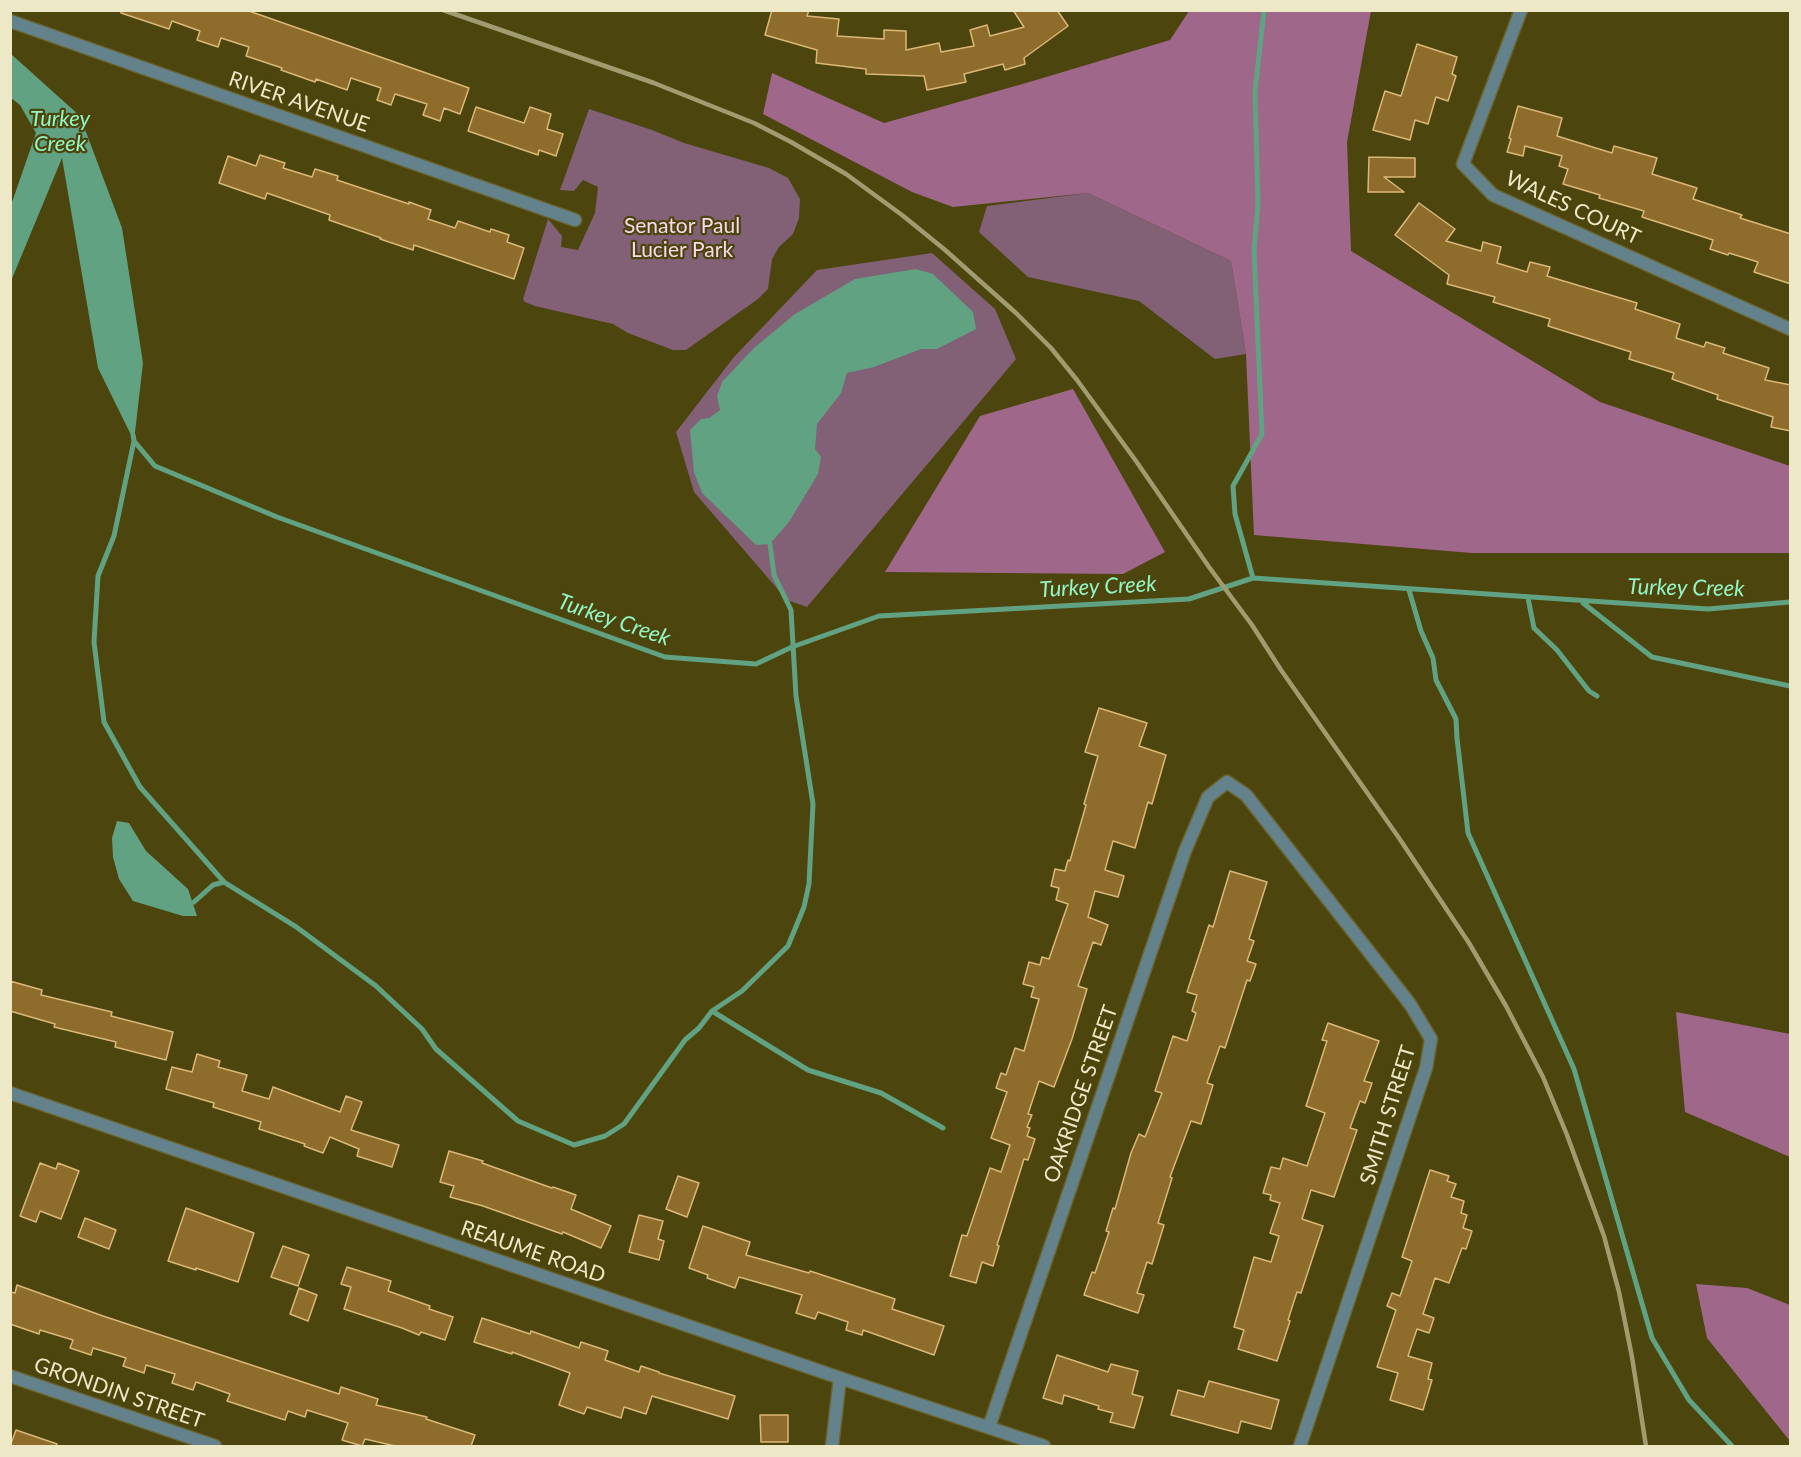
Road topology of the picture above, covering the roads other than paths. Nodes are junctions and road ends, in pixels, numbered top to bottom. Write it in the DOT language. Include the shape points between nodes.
graph roads {
  1 [pos="1521,10"];
  2 [pos="10,21"];
  3 [pos="575,220"];
  4 [pos="1791,329"];
  5 [pos="1227,782"];
  6 [pos="10,1094"];
  7 [pos="10,1376"];
  8 [pos="840,1378"];
  9 [pos="989,1427"];
  10 [pos="215,1446"];
  11 [pos="832,1446"];
  12 [pos="1044,1446"];
  13 [pos="1300,1446"];
  1 -- 4 [label="street, WALES COURT" via="1464,164 1493,195"];
  2 -- 3 [label="street, RIVER AVENUE"];
  5 -- 9 [label="street, OAKRIDGE STREET" via="1208,797 1185,851"];
  5 -- 13 [label="street, SMITH STREET" via="1246,795 1410,1004 1431,1039 1426,1068"];
  6 -- 8 [label="street, REAUME ROAD"];
  7 -- 10 [label="street, GRONDIN STREET"];
  8 -- 9 [label="street, REAUME ROAD"];
  8 -- 11 [label="street"];
  9 -- 12 [label="street, REAUME ROAD"];
}
